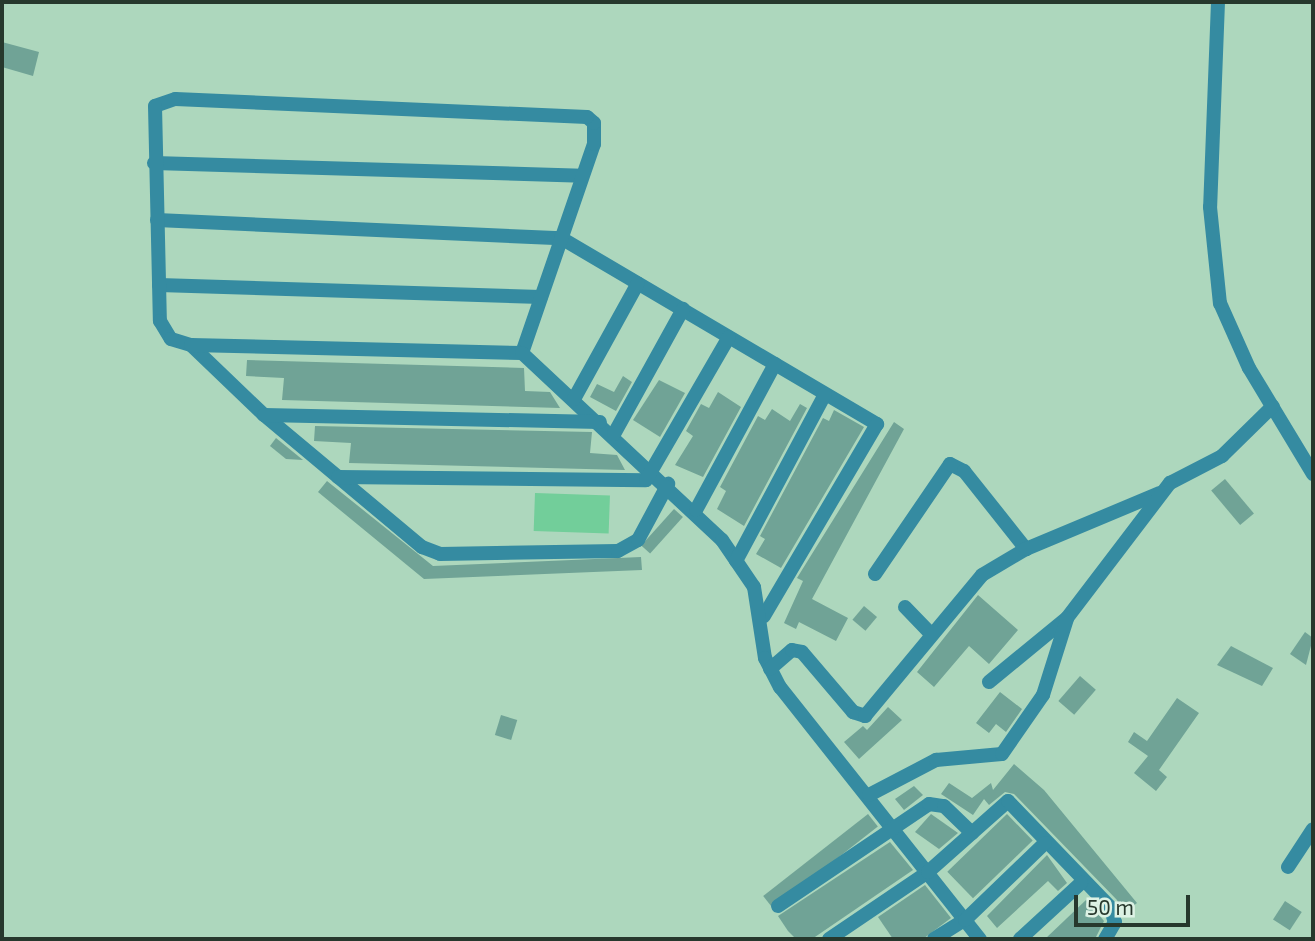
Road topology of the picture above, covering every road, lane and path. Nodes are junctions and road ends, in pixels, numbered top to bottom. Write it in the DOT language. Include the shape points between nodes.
graph roads {
  1 [pos="1218,2"];
  2 [pos="154,163"];
  3 [pos="582,176"];
  4 [pos="157,220"];
  5 [pos="561,238"];
  6 [pos="638,283"];
  7 [pos="159,285"];
  8 [pos="541,297"];
  9 [pos="682,310"];
  10 [pos="729,337"];
  11 [pos="191,345"];
  12 [pos="522,353"];
  13 [pos="775,364"];
  14 [pos="825,394"];
  15 [pos="574,399"];
  16 [pos="1273,406"];
  17 [pos="264,415"];
  18 [pos="600,422"];
  19 [pos="614,434"];
  20 [pos="656,472"];
  21 [pos="1313,474"];
  22 [pos="338,477"];
  23 [pos="668,484"];
  24 [pos="1160,493"];
  25 [pos="696,510"];
  26 [pos="1026,549"];
  27 [pos="736,561"];
  28 [pos="875,574"];
  29 [pos="905,607"];
  30 [pos="764,616"];
  31 [pos="1067,618"];
  32 [pos="931,634"];
  33 [pos="770,669"];
  34 [pos="989,682"];
  35 [pos="869,795"];
  36 [pos="893,827"];
  37 [pos="1313,829"];
  38 [pos="972,833"];
  39 [pos="1045,843"];
  40 [pos="1288,867"];
  41 [pos="928,872"];
  42 [pos="1080,883"];
  43 [pos="778,906"];
  44 [pos="965,920"];
  45 [pos="829,939"];
  46 [pos="934,939"];
  47 [pos="980,939"];
  48 [pos="1020,939"];
  49 [pos="1105,939"];
  1 -- 16 [label="street" via="1212,250 1220,303 1234,340"];
  2 -- 3 [label="street"];
  2 -- 3 [label="street" via="155,107 175,99 577,113 594,123 596,133"];
  2 -- 4 [label="street"];
  3 -- 5 [label="street"];
  4 -- 5 [label="street"];
  4 -- 7 [label="street"];
  5 -- 6 [label="street"];
  5 -- 8 [label="street"];
  6 -- 9 [label="street"];
  6 -- 15 [label="street"];
  7 -- 8 [label="street"];
  7 -- 11 [label="street" via="163,330"];
  8 -- 12 [label="street"];
  9 -- 10 [label="street"];
  9 -- 19 [label="street"];
  10 -- 13 [label="street"];
  10 -- 20 [label="street"];
  11 -- 12 [label="street"];
  11 -- 17 [label="street"];
  12 -- 15 [label="street"];
  13 -- 14 [label="street"];
  13 -- 25 [label="street"];
  14 -- 27 [label="street"];
  14 -- 30 [label="street" via="877,424"];
  15 -- 18 [label="street"];
  16 -- 21 [label="street"];
  16 -- 24 [label="street" via="1222,456"];
  17 -- 18 [label="street"];
  17 -- 22 [label="street"];
  18 -- 19 [label="street"];
  19 -- 20 [label="street"];
  20 -- 22 [label="street" via="626,484"];
  20 -- 23 [label="street"];
  22 -- 23 [label="street" via="422,547 452,555 629,547 645,531"];
  23 -- 25 [label="street"];
  24 -- 26 [label="street"];
  24 -- 31 [label="street" via="1130,543"];
  25 -- 27 [label="street"];
  26 -- 28 [label="street" via="964,471 950,464"];
  26 -- 32 [label="street" via="975,580"];
  27 -- 30 [label="street"];
  29 -- 32 [label="street"];
  30 -- 33 [label="street"];
  31 -- 34 [label="street"];
  31 -- 35 [label="street" via="1043,695 1002,754 936,760"];
  32 -- 33 [label="street" via="866,716 853,712 802,652 792,650"];
  33 -- 35 [label="street"];
  35 -- 36 [label="street"];
  36 -- 38 [label="street" via="936,804"];
  36 -- 41 [label="street"];
  36 -- 43 [label="street"];
  37 -- 40 [label="street"];
  38 -- 39 [label="street" via="1008,801"];
  38 -- 41 [label="street"];
  39 -- 42 [label="street"];
  39 -- 44 [label="street"];
  41 -- 44 [label="street"];
  41 -- 45 [label="street"];
  42 -- 48 [label="street"];
  42 -- 49 [label="street" via="1114,915"];
  44 -- 46 [label="street"];
  44 -- 47 [label="street"];
}
